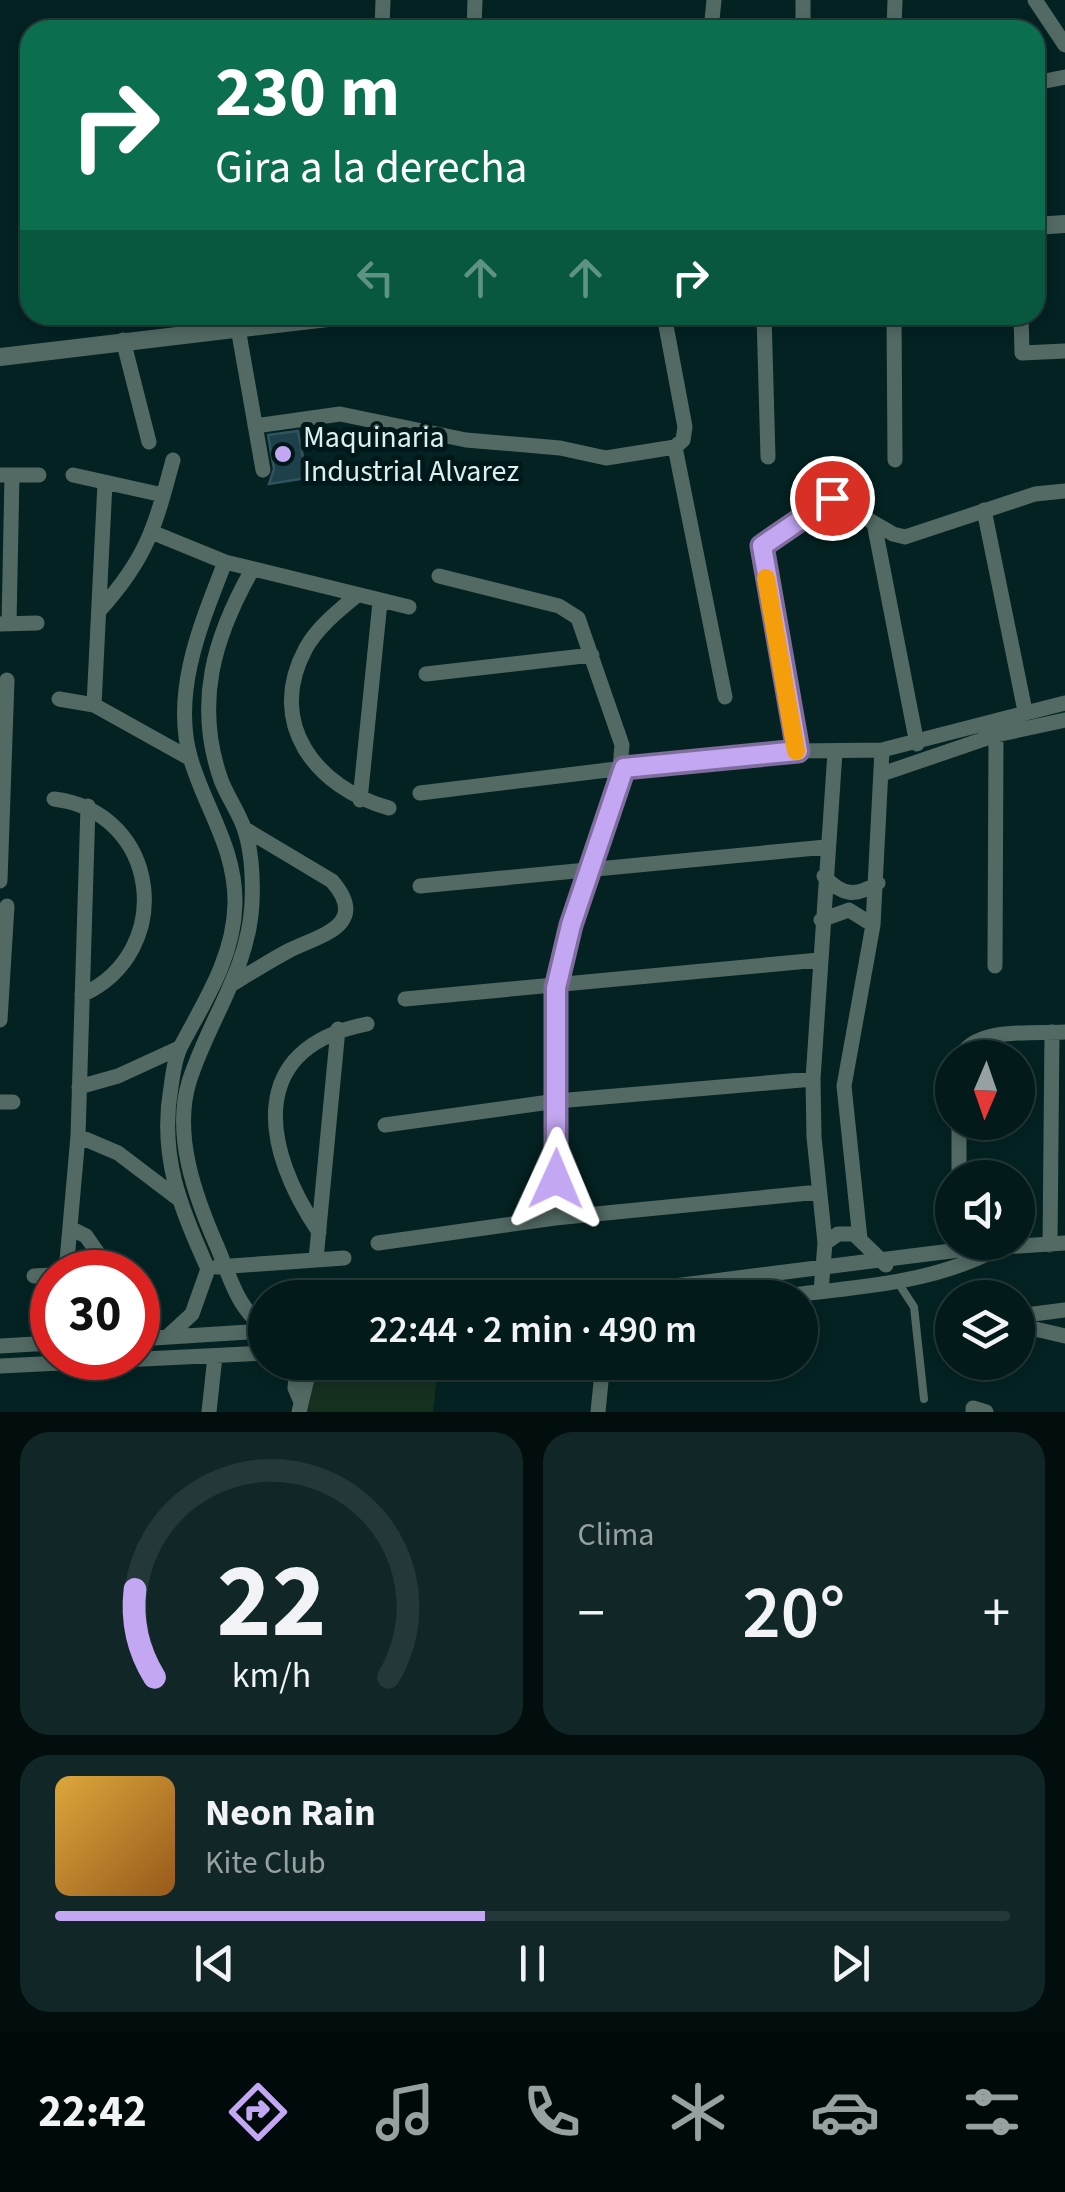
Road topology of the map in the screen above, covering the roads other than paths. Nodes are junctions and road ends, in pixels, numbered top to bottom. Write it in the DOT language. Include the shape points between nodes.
graph roads {
  1 [pos="1035,0"];
  2 [pos="1065,44"];
  3 [pos="265,325"];
  4 [pos="666,325"];
  5 [pos="764,325"];
  6 [pos="894,325"];
  7 [pos="1021,325"];
  8 [pos="238,328"];
  9 [pos="122,340"];
  10 [pos="1065,351"];
  11 [pos="0,357"];
  12 [pos="255,426"];
  13 [pos="150,442"];
  14 [pos="674,447"];
  15 [pos="768,457"];
  16 [pos="173,460"];
  17 [pos="896,460"];
  18 [pos="263,470"];
  19 [pos="6,475"];
  20 [pos="40,475"];
  21 [pos="73,475"];
  22 [pos="105,483"];
  23 [pos="1065,490"];
  24 [pos="163,496"];
  25 [pos="984,510"];
  26 [pos="874,523"];
  27 [pos="154,533"];
  28 [pos="226,562"];
  29 [pos="252,570"];
  30 [pos="439,576"];
  31 [pos="355,597"];
  32 [pos="380,602"];
  33 [pos="409,608"];
  34 [pos="98,612"];
  35 [pos="36,622"];
  36 [pos="4,624"];
  37 [pos="592,655"];
  38 [pos="426,674"];
  39 [pos="7,680"];
  40 [pos="725,697"];
  41 [pos="58,699"];
  42 [pos="1065,703"];
  43 [pos="94,704"];
  44 [pos="1025,711"];
  45 [pos="1065,720"];
  46 [pos="996,736"];
  47 [pos="917,744"];
  48 [pos="882,750"];
  49 [pos="798,751"];
  50 [pos="836,752"];
  51 [pos="190,759"];
  52 [pos="624,768"];
  53 [pos="882,774"];
  54 [pos="2,788"];
  55 [pos="420,793"];
  56 [pos="228,794"];
  57 [pos="54,799"];
  58 [pos="360,800"];
  59 [pos="210,803"];
  60 [pos="88,806"];
  61 [pos="389,808"];
  62 [pos="245,829"];
  63 [pos="826,847"];
  64 [pos="590,868"];
  65 [pos="824,876"];
  66 [pos="0,882"];
  67 [pos="878,883"];
  68 [pos="420,886"];
  69 [pos="7,906"];
  70 [pos="822,920"];
  71 [pos="873,925"];
  72 [pos="819,960"];
  73 [pos="995,966"];
  74 [pos="234,982"];
  75 [pos="556,988"];
  76 [pos="82,995"];
  77 [pos="405,999"];
  78 [pos="213,1009"];
  79 [pos="0,1020"];
  80 [pos="367,1024"];
  81 [pos="338,1030"];
  82 [pos="1059,1032"];
  83 [pos="975,1040"];
  84 [pos="179,1048"];
  85 [pos="813,1078"];
  86 [pos="79,1087"];
  87 [pos="557,1101"];
  88 [pos="813,1111"];
  89 [pos="844,1112"];
  90 [pos="386,1125"];
  91 [pos="1058,1128"];
  92 [pos="846,1134"];
  93 [pos="78,1136"];
  94 [pos="814,1137"];
  95 [pos="819,1192"];
  96 [pos="176,1197"];
  97 [pos="555,1218"];
  98 [pos="70,1228"];
  99 [pos="318,1232"];
  100 [pos="860,1238"];
  101 [pos="378,1243"];
  102 [pos="825,1243"];
  103 [pos="1057,1244"];
  104 [pos="68,1250"];
  105 [pos="96,1250"];
  106 [pos="935,1255"];
  107 [pos="344,1258"];
  108 [pos="316,1259"];
  109 [pos="944,1260"];
  110 [pos="882,1261"];
  111 [pos="225,1265"];
  112 [pos="208,1269"];
  113 [pos="820,1269"];
  114 [pos="733,1280"];
  115 [pos="897,1281"];
  116 [pos="818,1290"];
  117 [pos="821,1290"];
  118 [pos="1065,1310"];
  119 [pos="248,1311"];
  120 [pos="1035,1314"];
  121 [pos="1035,1329"];
  122 [pos="248,1331"];
  123 [pos="1065,1336"];
  124 [pos="160,1338"];
  125 [pos="167,1338"];
  126 [pos="30,1344"];
  127 [pos="0,1346"];
  128 [pos="248,1355"];
  129 [pos="215,1356"];
  130 [pos="0,1366"];
  131 [pos="296,1380"];
  132 [pos="307,1380"];
  133 [pos="601,1380"];
  134 [pos="924,1399"];
  135 [pos="300,1407"];
  136 [pos="209,1412"];
  137 [pos="598,1412"];
  138 [pos="973,1412"];
  139 [pos="986,1412"];
  1 -- 2 [label="street"];
  3 -- 8 [label="street"];
  4 -- 14 [label="street" via="684,427"];
  5 -- 15 [label="street"];
  6 -- 17 [label="street"];
  7 -- 10 [label="street" via="1022,353"];
  8 -- 9 [label="street"];
  8 -- 12 [label="street"];
  9 -- 11 [label="street"];
  9 -- 13 [label="street"];
  12 -- 14 [label="street" via="340,414 466,440 606,458"];
  12 -- 18 [label="street"];
  14 -- 40 [label="street"];
  16 -- 24 [label="street"];
  19 -- 20 [label="street"];
  19 -- 36 [label="street"];
  21 -- 22 [label="street"];
  22 -- 24 [label="street"];
  22 -- 34 [label="street"];
  23 -- 25 [label="street"];
  24 -- 27 [label="street"];
  25 -- 26 [label="street" via="905,537"];
  25 -- 44 [label="street"];
  26 -- 47 [label="street"];
  26 -- 49 [label="street" via="832,498 762,546"];
  27 -- 28 [label="street"];
  27 -- 34 [label="street"];
  28 -- 29 [label="street"];
  28 -- 51 [label="street" via="189,670"];
  29 -- 31 [label="street"];
  29 -- 56 [label="street" via="209,670 208,720"];
  30 -- 37 [label="street" via="560,606 578,618"];
  31 -- 32 [label="street"];
  31 -- 58 [label="street" via="308,644 292,694 295,723 312,761"];
  32 -- 33 [label="street"];
  32 -- 58 [label="street"];
  34 -- 43 [label="street"];
  35 -- 36 [label="street"];
  37 -- 38 [label="street"];
  37 -- 52 [label="street"];
  39 -- 54 [label="street"];
  41 -- 43 [label="street"];
  42 -- 44 [label="street"];
  43 -- 51 [label="street"];
  44 -- 47 [label="street"];
  45 -- 46 [label="street"];
  46 -- 53 [label="street"];
  46 -- 73 [label="street"];
  47 -- 48 [label="street"];
  48 -- 50 [label="street"];
  48 -- 53 [label="street"];
  49 -- 50 [label="street"];
  49 -- 52 [label="street"];
  50 -- 63 [label="street"];
  51 -- 59 [label="street"];
  52 -- 55 [label="street"];
  52 -- 64 [label="street"];
  53 -- 67 [label="street"];
  54 -- 66 [label="street"];
  56 -- 59 [label="street"];
  56 -- 62 [label="street"];
  57 -- 60 [label="street"];
  58 -- 61 [label="street"];
  59 -- 78 [label="street" via="224,834 235,902"];
  60 -- 76 [label="street"];
  60 -- 76 [label="street" via="129,844 145,898 141,929 126,960 105,985"];
  62 -- 74 [label="street" via="252,905"];
  62 -- 74 [label="street" via="332,881 345,908 331,934"];
  63 -- 64 [label="street"];
  63 -- 65 [label="street"];
  64 -- 68 [label="street"];
  64 -- 75 [label="street"];
  65 -- 67 [label="street" via="848,894"];
  65 -- 70 [label="street"];
  67 -- 71 [label="street"];
  69 -- 79 [label="street"];
  70 -- 71 [label="street" via="849,910"];
  70 -- 72 [label="street"];
  71 -- 89 [label="street" via="851,1032"];
  72 -- 75 [label="street"];
  72 -- 85 [label="street"];
  74 -- 78 [label="street"];
  75 -- 77 [label="street"];
  75 -- 87 [label="street"];
  76 -- 86 [label="street"];
  78 -- 84 [label="street"];
  78 -- 111 [label="street" via="188,1084 185,1124 196,1194"];
  80 -- 81 [label="street"];
  81 -- 99 [label="street"];
  81 -- 99 [label="street" via="322,1035 294,1063 278,1092 274,1130 292,1192"];
  82 -- 83 [label="street"];
  82 -- 91 [label="street"];
  84 -- 86 [label="street"];
  84 -- 96 [label="street" via="166,1117"];
  85 -- 87 [label="street"];
  85 -- 88 [label="street"];
  86 -- 93 [label="street"];
  87 -- 90 [label="street"];
  87 -- 97 [label="street"];
  88 -- 89 [label="street"];
  88 -- 94 [label="street"];
  89 -- 92 [label="street"];
  91 -- 103 [label="street"];
  92 -- 94 [label="street"];
  92 -- 100 [label="street"];
  93 -- 96 [label="street" via="118,1153"];
  93 -- 98 [label="street"];
  94 -- 95 [label="street"];
  95 -- 97 [label="street"];
  95 -- 102 [label="street"];
  96 -- 112 [label="street"];
  97 -- 101 [label="street"];
  98 -- 104 [label="street"];
  98 -- 105 [label="street"];
  99 -- 108 [label="street"];
  100 -- 102 [label="street" via="838,1234"];
  100 -- 110 [label="street"];
  102 -- 113 [label="street"];
  106 -- 110 [label="street"];
  107 -- 108 [label="street"];
  108 -- 111 [label="street"];
  109 -- 115 [label="street"];
  110 -- 113 [label="street"];
  110 -- 115 [label="street"];
  111 -- 112 [label="street"];
  111 -- 119 [label="street"];
  112 -- 125 [label="street" via="201,1300"];
  113 -- 114 [label="street"];
  113 -- 117 [label="street"];
  115 -- 117 [label="street"];
  115 -- 134 [label="lane" via="914,1307"];
  116 -- 117 [label="street"];
  118 -- 120 [label="street"];
  121 -- 123 [label="street"];
  122 -- 125 [label="street"];
  124 -- 125 [label="street"];
  126 -- 127 [label="street"];
  128 -- 129 [label="street"];
  129 -- 130 [label="street"];
  129 -- 136 [label="street"];
  131 -- 135 [label="street"];
  132 -- 135 [label="street"];
  133 -- 137 [label="street"];
  138 -- 139 [label="street"];
}
